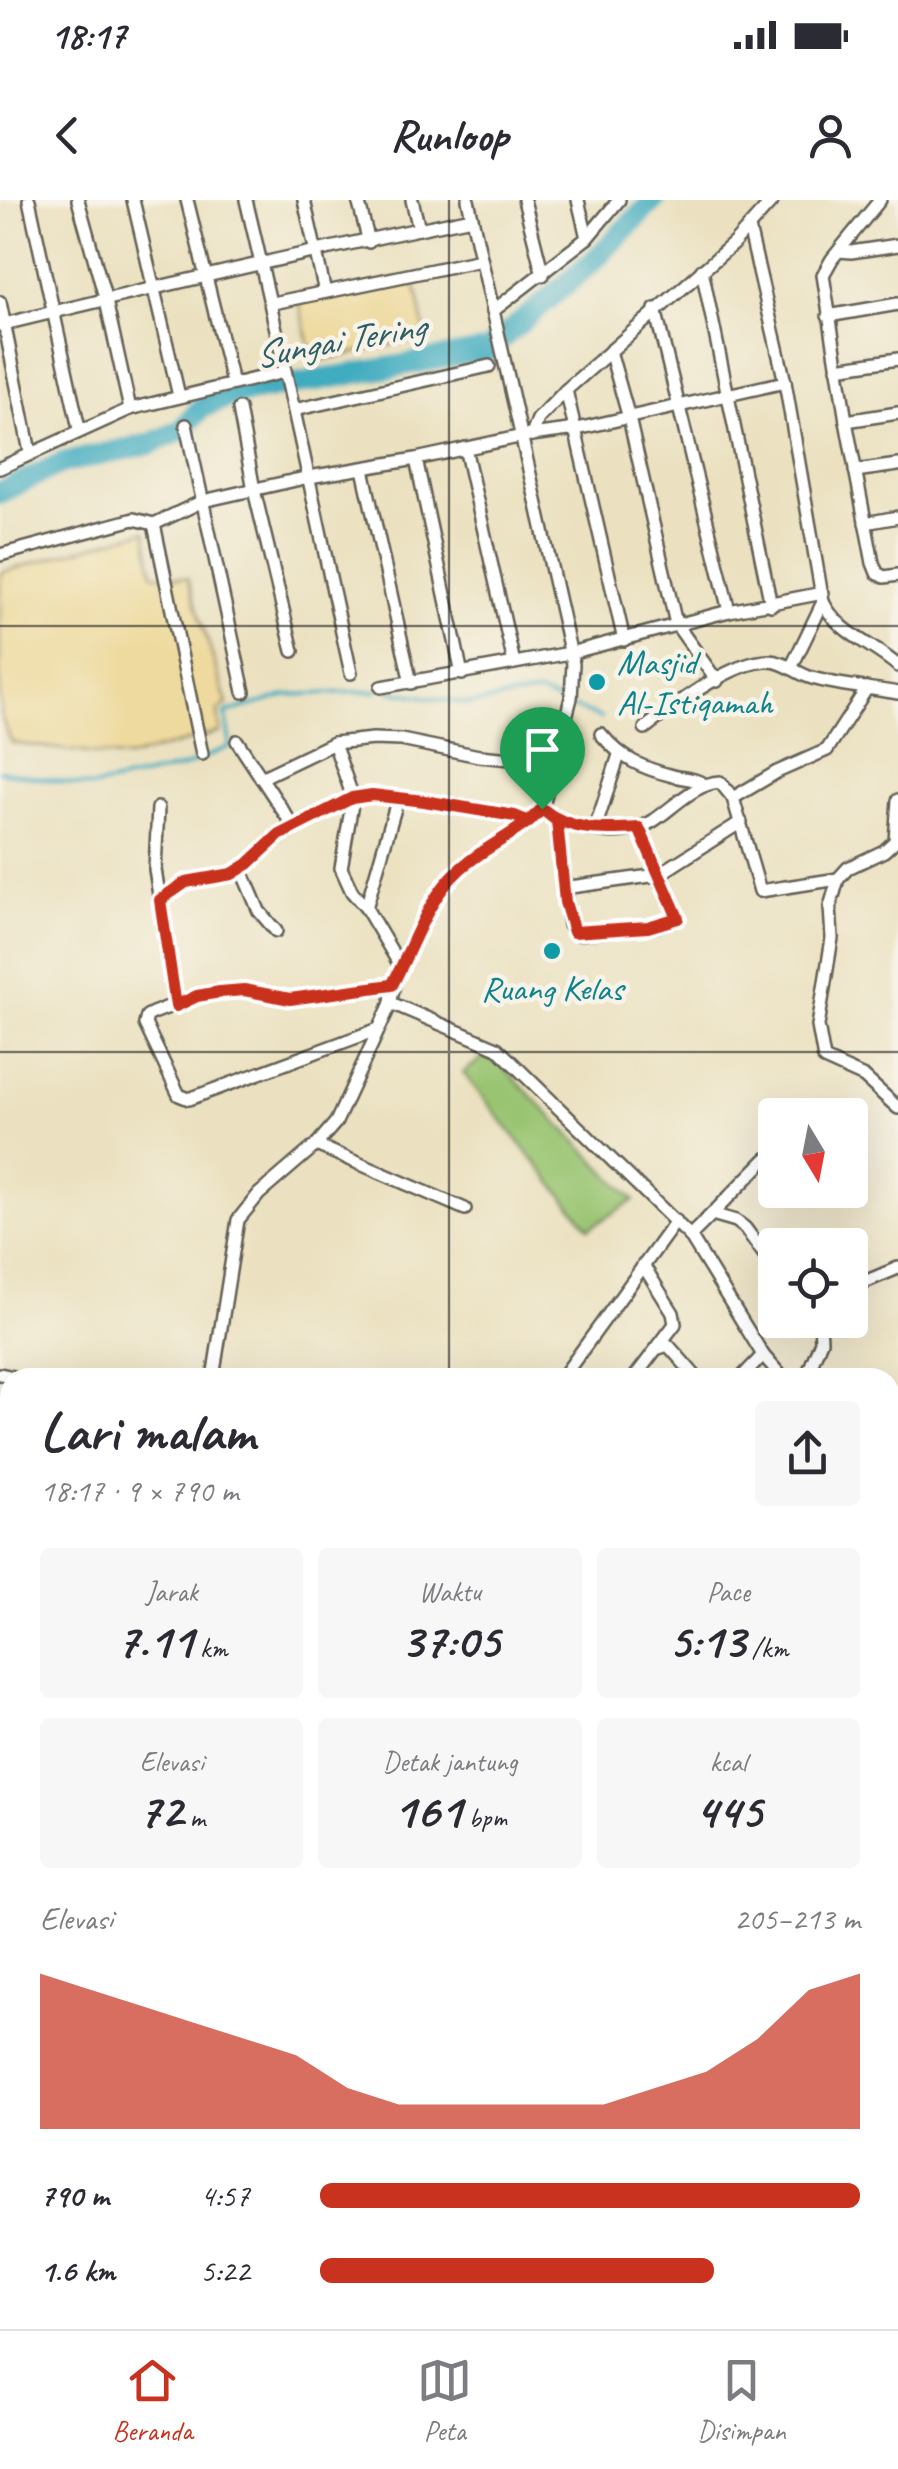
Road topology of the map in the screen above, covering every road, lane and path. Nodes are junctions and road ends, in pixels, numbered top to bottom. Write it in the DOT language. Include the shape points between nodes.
graph roads {
  1 [pos="28,200"];
  2 [pos="78,200"];
  3 [pos="132,200"];
  4 [pos="186,200"];
  5 [pos="246,200"];
  6 [pos="304,200"];
  7 [pos="358,200"];
  8 [pos="412,200"];
  9 [pos="468,200"];
  10 [pos="524,200"];
  11 [pos="578,200"];
  12 [pos="619,200"];
  13 [pos="773,200"];
  14 [pos="880,200"];
  15 [pos="472,218"];
  16 [pos="749,228"];
  17 [pos="419,229"];
  18 [pos="587,238"];
  19 [pos="368,242"];
  20 [pos="898,245"];
  21 [pos="840,251"];
  22 [pos="316,252"];
  23 [pos="481,260"];
  24 [pos="262,266"];
  25 [pos="702,270"];
  26 [pos="207,275"];
  27 [pos="542,275"];
  28 [pos="155,290"];
  29 [pos="326,292"];
  30 [pos="106,301"];
  31 [pos="0,302"];
  32 [pos="272,302"];
  33 [pos="898,304"];
  34 [pos="655,309"];
  35 [pos="55,312"];
  36 [pos="494,316"];
  37 [pos="828,316"];
  38 [pos="3,324"];
  39 [pos="610,351"];
  40 [pos="898,359"];
  41 [pos="489,366"];
  42 [pos="837,368"];
  43 [pos="285,376"];
  44 [pos="232,382"];
  45 [pos="785,382"];
  46 [pos="566,390"];
  47 [pos="728,394"];
  48 [pos="179,396"];
  49 [pos="292,404"];
  50 [pos="678,404"];
  51 [pos="130,409"];
  52 [pos="239,409"];
  53 [pos="898,412"];
  54 [pos="630,418"];
  55 [pos="846,422"];
  56 [pos="186,425"];
  57 [pos="577,429"];
  58 [pos="79,430"];
  59 [pos="528,435"];
  60 [pos="465,448"];
  61 [pos="30,452"];
  62 [pos="416,459"];
  63 [pos="898,465"];
  64 [pos="0,468"];
  65 [pos="363,469"];
  66 [pos="855,471"];
  67 [pos="309,477"];
  68 [pos="254,490"];
  69 [pos="203,502"];
  70 [pos="898,518"];
  71 [pos="865,523"];
  72 [pos="154,524"];
  73 [pos="0,555"];
  74 [pos="898,575"];
  75 [pos="823,597"];
  76 [pos="770,604"];
  77 [pos="729,611"];
  78 [pos="676,624"];
  79 [pos="624,640"];
  80 [pos="293,651"];
  81 [pos="570,653"];
  82 [pos="514,662"];
  83 [pos="898,666"];
  84 [pos="790,668"];
  85 [pos="351,673"];
  86 [pos="462,674"];
  87 [pos="717,680"];
  88 [pos="411,683"];
  89 [pos="381,687"];
  90 [pos="867,688"];
  91 [pos="244,692"];
  92 [pos="898,694"];
  93 [pos="645,728"];
  94 [pos="601,734"];
  95 [pos="237,741"];
  96 [pos="334,743"];
  97 [pos="202,754"];
  98 [pos="619,755"];
  99 [pos="555,763"];
  100 [pos="261,778"];
  101 [pos="705,786"];
  102 [pos="352,798"];
  103 [pos="398,798"];
  104 [pos="733,798"];
  105 [pos="898,800"];
  106 [pos="158,808"];
  107 [pos="542,809"];
  108 [pos="557,821"];
  109 [pos="529,822"];
  110 [pos="742,822"];
  111 [pos="293,826"];
  112 [pos="639,828"];
  113 [pos="595,829"];
  114 [pos="241,869"];
  115 [pos="658,874"];
  116 [pos="838,879"];
  117 [pos="563,888"];
  118 [pos="160,900"];
  119 [pos="366,908"];
  120 [pos="276,931"];
  121 [pos="402,967"];
  122 [pos="392,985"];
  123 [pos="391,1003"];
  124 [pos="176,1006"];
  125 [pos="376,1030"];
  126 [pos="898,1108"];
  127 [pos="316,1145"];
  128 [pos="758,1167"];
  129 [pos="465,1209"];
  130 [pos="712,1214"];
  131 [pos="676,1221"];
  132 [pos="690,1236"];
  133 [pos="758,1247"];
  134 [pos="643,1266"];
  135 [pos="898,1268"];
  136 [pos="868,1280"];
  137 [pos="820,1338"];
  138 [pos="659,1348"];
  139 [pos="763,1355"];
  140 [pos="214,1368"];
  141 [pos="569,1368"];
  142 [pos="642,1368"];
  143 [pos="688,1368"];
  144 [pos="751,1368"];
  145 [pos="774,1368"];
  146 [pos="812,1368"];
  1 -- 35 [label="street"];
  2 -- 30 [label="street"];
  3 -- 28 [label="street"];
  4 -- 26 [label="street"];
  5 -- 24 [label="street"];
  6 -- 22 [label="street"];
  7 -- 19 [label="street"];
  8 -- 17 [label="street"];
  9 -- 15 [label="street"];
  10 -- 27 [label="street"];
  11 -- 18 [label="street"];
  12 -- 18 [label="street"];
  13 -- 16 [label="street"];
  14 -- 21 [label="street"];
  15 -- 17 [label="street"];
  15 -- 23 [label="street"];
  16 -- 25 [label="street"];
  16 -- 45 [label="street"];
  17 -- 19 [label="street"];
  18 -- 27 [label="street"];
  19 -- 22 [label="street"];
  20 -- 21 [label="street"];
  21 -- 37 [label="street" via="823,275"];
  22 -- 24 [label="street"];
  22 -- 29 [label="street"];
  23 -- 29 [label="street"];
  23 -- 36 [label="street"];
  24 -- 26 [label="street"];
  24 -- 32 [label="street"];
  25 -- 34 [label="street"];
  25 -- 47 [label="street"];
  26 -- 28 [label="street"];
  26 -- 44 [label="street"];
  27 -- 36 [label="street"];
  28 -- 30 [label="street"];
  28 -- 48 [label="street"];
  29 -- 32 [label="street"];
  30 -- 35 [label="street"];
  30 -- 51 [label="street"];
  31 -- 38 [label="street"];
  32 -- 43 [label="street"];
  33 -- 37 [label="street"];
  34 -- 39 [label="street"];
  34 -- 50 [label="street"];
  35 -- 38 [label="street"];
  35 -- 58 [label="street"];
  36 -- 59 [label="street"];
  37 -- 42 [label="street"];
  38 -- 61 [label="street"];
  39 -- 46 [label="street"];
  39 -- 54 [label="street"];
  40 -- 42 [label="street"];
  41 -- 49 [label="street"];
  42 -- 55 [label="street"];
  43 -- 44 [label="street"];
  43 -- 49 [label="street"];
  44 -- 48 [label="street"];
  45 -- 47 [label="street"];
  45 -- 75 [label="street"];
  46 -- 57 [label="street"];
  46 -- 59 [label="street"];
  47 -- 50 [label="street"];
  47 -- 76 [label="street"];
  48 -- 51 [label="street"];
  49 -- 67 [label="street"];
  50 -- 54 [label="street"];
  50 -- 77 [label="street"];
  51 -- 58 [label="street"];
  52 -- 68 [label="street"];
  53 -- 55 [label="street"];
  54 -- 57 [label="street"];
  54 -- 78 [label="street"];
  55 -- 66 [label="street"];
  56 -- 69 [label="street"];
  57 -- 59 [label="street"];
  57 -- 79 [label="street"];
  58 -- 61 [label="street"];
  59 -- 60 [label="street"];
  59 -- 81 [label="street"];
  60 -- 62 [label="street"];
  60 -- 82 [label="street"];
  61 -- 64 [label="street"];
  62 -- 65 [label="street"];
  62 -- 86 [label="street"];
  63 -- 66 [label="street"];
  65 -- 67 [label="street"];
  65 -- 88 [label="street"];
  66 -- 71 [label="street"];
  67 -- 68 [label="street"];
  67 -- 85 [label="street"];
  68 -- 69 [label="street"];
  68 -- 80 [label="street"];
  69 -- 72 [label="street"];
  69 -- 91 [label="street"];
  70 -- 71 [label="street"];
  71 -- 74 [label="street" via="877,573"];
  72 -- 73 [label="street" via="134,519"];
  72 -- 97 [label="street"];
  75 -- 76 [label="street"];
  75 -- 83 [label="street" via="830,617"];
  75 -- 84 [label="street"];
  76 -- 77 [label="street"];
  77 -- 78 [label="street"];
  78 -- 79 [label="street"];
  78 -- 87 [label="street"];
  79 -- 81 [label="street"];
  81 -- 82 [label="street"];
  81 -- 99 [label="street" via="574,674"];
  82 -- 86 [label="street"];
  84 -- 87 [label="street" via="765,661"];
  84 -- 90 [label="street"];
  86 -- 88 [label="street"];
  87 -- 93 [label="street"];
  88 -- 89 [label="street"];
  90 -- 92 [label="street"];
  90 -- 104 [label="street" via="827,750"];
  94 -- 98 [label="street"];
  95 -- 100 [label="street"];
  96 -- 99 [label="street" via="402,740"];
  96 -- 100 [label="street"];
  96 -- 102 [label="street"];
  98 -- 101 [label="street"];
  98 -- 113 [label="street"];
  99 -- 107 [label="street"];
  100 -- 111 [label="street"];
  101 -- 104 [label="street" via="720,782"];
  101 -- 112 [label="street"];
  102 -- 103 [label="street"];
  102 -- 111 [label="street"];
  102 -- 119 [label="street" via="342,868"];
  103 -- 109 [label="street"];
  103 -- 119 [label="street"];
  104 -- 110 [label="street"];
  105 -- 116 [label="street" via="895,841"];
  106 -- 118 [label="street"];
  107 -- 108 [label="street"];
  107 -- 109 [label="street"];
  108 -- 113 [label="street"];
  108 -- 117 [label="street"];
  109 -- 121 [label="street" via="448,882"];
  110 -- 115 [label="street"];
  110 -- 116 [label="street" via="760,891"];
  111 -- 114 [label="street"];
  112 -- 113 [label="street"];
  112 -- 115 [label="street"];
  114 -- 118 [label="street" via="186,882"];
  114 -- 120 [label="street"];
  115 -- 117 [label="street"];
  115 -- 117 [label="street" via="678,918 657,926 574,932"];
  116 -- 126 [label="street" via="818,1026 822,1054 864,1077"];
  118 -- 124 [label="street"];
  119 -- 121 [label="street"];
  121 -- 122 [label="street"];
  122 -- 123 [label="street"];
  122 -- 124 [label="street" via="290,999 220,992"];
  123 -- 125 [label="street"];
  123 -- 131 [label="street" via="497,1048"];
  124 -- 125 [label="street" via="147,1016 144,1024 184,1098"];
  125 -- 127 [label="street" via="345,1108"];
  127 -- 129 [label="street"];
  127 -- 140 [label="street" via="238,1220"];
  128 -- 130 [label="street"];
  130 -- 132 [label="street"];
  130 -- 133 [label="street" via="736,1221"];
  131 -- 132 [label="street"];
  131 -- 134 [label="street"];
  132 -- 139 [label="street"];
  134 -- 138 [label="street" via="675,1318"];
  134 -- 141 [label="street"];
  135 -- 136 [label="street"];
  137 -- 146 [label="street"];
  138 -- 142 [label="street"];
  138 -- 143 [label="street" via="668,1345"];
  139 -- 144 [label="street"];
  139 -- 145 [label="street"];
}
